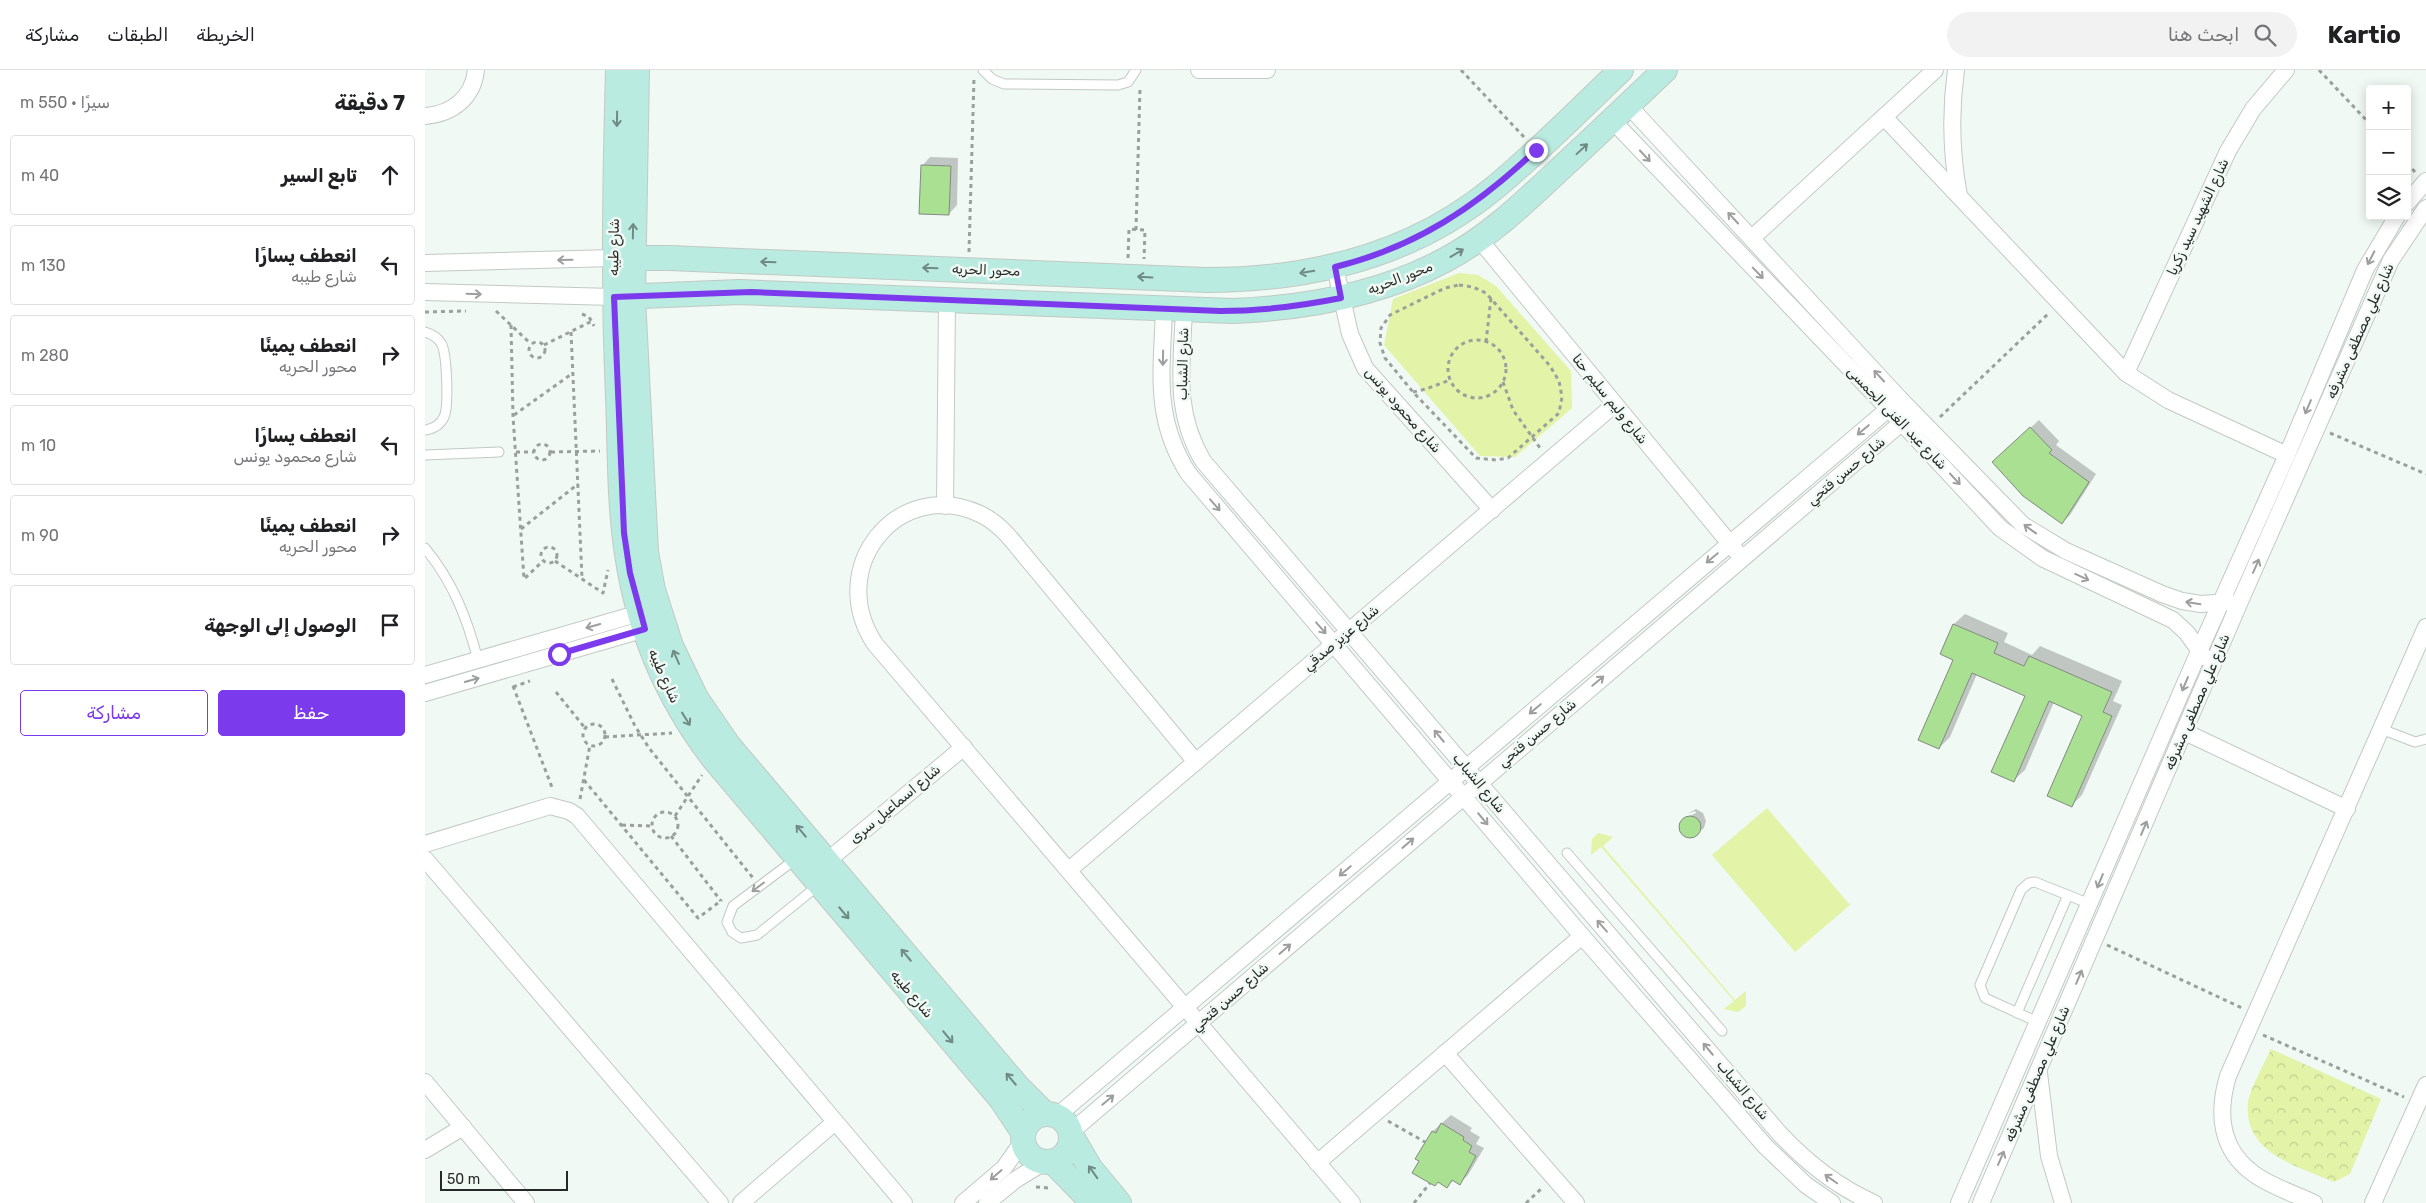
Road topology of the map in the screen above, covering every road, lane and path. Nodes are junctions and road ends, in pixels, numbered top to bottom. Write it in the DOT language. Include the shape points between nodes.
graph roads {
  1 [pos="476,70"];
  2 [pos="618,70"];
  3 [pos="637,70"];
  4 [pos="974,70"];
  5 [pos="983,70"];
  6 [pos="1136,70"];
  7 [pos="1199,70"];
  8 [pos="1267,70"];
  9 [pos="1461,70"];
  10 [pos="1621,70"];
  11 [pos="1665,70"];
  12 [pos="1935,70"];
  13 [pos="1956,70"];
  14 [pos="2287,70"];
  15 [pos="2319,70"];
  16 [pos="1140,80"];
  17 [pos="1620,113"];
  18 [pos="425,116"];
  19 [pos="1884,117"];
  20 [pos="2366,120"];
  21 [pos="1536,150"];
  22 [pos="2426,181"];
  23 [pos="1959,196"];
  24 [pos="2411,198"];
  25 [pos="2426,208"];
  26 [pos="2395,220"];
  27 [pos="1136,230"];
  28 [pos="1752,238"];
  29 [pos="1479,239"];
  30 [pos="623,258"];
  31 [pos="425,262"];
  32 [pos="1335,267"];
  33 [pos="968,270"];
  34 [pos="1136,277"];
  35 [pos="425,292"];
  36 [pos="623,297"];
  37 [pos="1341,298"];
  38 [pos="1491,298"];
  39 [pos="947,300"];
  40 [pos="2059,304"];
  41 [pos="1174,309"];
  42 [pos="487,310"];
  43 [pos="496,310"];
  44 [pos="469,311"];
  45 [pos="505,311"];
  46 [pos="425,312"];
  47 [pos="573,314"];
  48 [pos="592,321"];
  49 [pos="511,325"];
  50 [pos="595,328"];
  51 [pos="425,332"];
  52 [pos="571,332"];
  53 [pos="1486,342"];
  54 [pos="531,344"];
  55 [pos="544,345"];
  56 [pos="573,373"];
  57 [pos="2126,374"];
  58 [pos="1450,380"];
  59 [pos="1503,382"];
  60 [pos="1385,392"];
  61 [pos="1413,392"];
  62 [pos="1894,403"];
  63 [pos="1614,406"];
  64 [pos="513,416"];
  65 [pos="1908,418"];
  66 [pos="1928,428"];
  67 [pos="2317,428"];
  68 [pos="425,430"];
  69 [pos="1532,437"];
  70 [pos="601,441"];
  71 [pos="602,451"];
  72 [pos="499,452"];
  73 [pos="516,452"];
  74 [pos="534,452"];
  75 [pos="551,452"];
  76 [pos="576,452"];
  77 [pos="425,455"];
  78 [pos="2287,455"];
  79 [pos="602,460"];
  80 [pos="1549,461"];
  81 [pos="2426,474"];
  82 [pos="578,484"];
  83 [pos="945,506"];
  84 [pos="1492,510"];
  85 [pos="521,530"];
  86 [pos="1729,544"];
  87 [pos="425,548"];
  88 [pos="1743,558"];
  89 [pos="543,561"];
  90 [pos="555,561"];
  91 [pos="607,563"];
  92 [pos="582,579"];
  93 [pos="2241,599"];
  94 [pos="2220,604"];
  95 [pos="643,621"];
  96 [pos="2426,627"];
  97 [pos="1350,630"];
  98 [pos="1334,644"];
  99 [pos="2200,649"];
  100 [pos="2421,652"];
  101 [pos="478,660"];
  102 [pos="506,670"];
  103 [pos="2211,671"];
  104 [pos="425,675"];
  105 [pos="612,679"];
  106 [pos="532,681"];
  107 [pos="513,687"];
  108 [pos="556,692"];
  109 [pos="425,693"];
  110 [pos="585,728"];
  111 [pos="2381,729"];
  112 [pos="2185,732"];
  113 [pos="672,734"];
  114 [pos="641,736"];
  115 [pos="605,737"];
  116 [pos="2426,739"];
  117 [pos="589,745"];
  118 [pos="964,747"];
  119 [pos="1196,762"];
  120 [pos="1466,768"];
  121 [pos="703,773"];
  122 [pos="584,780"];
  123 [pos="1450,781"];
  124 [pos="1478,783"];
  125 [pos="688,796"];
  126 [pos="1463,796"];
  127 [pos="560,807"];
  128 [pos="2347,809"];
  129 [pos="577,816"];
  130 [pos="675,816"];
  131 [pos="621,825"];
  132 [pos="652,826"];
  133 [pos="671,836"];
  134 [pos="425,844"];
  135 [pos="1567,853"];
  136 [pos="797,858"];
  137 [pos="425,859"];
  138 [pos="826,862"];
  139 [pos="758,870"];
  140 [pos="1069,870"];
  141 [pos="751,876"];
  142 [pos="743,882"];
  143 [pos="820,884"];
  144 [pos="760,886"];
  145 [pos="728,895"];
  146 [pos="2068,895"];
  147 [pos="721,901"];
  148 [pos="2090,904"];
  149 [pos="1582,936"];
  150 [pos="2096,939"];
  151 [pos="1185,1006"];
  152 [pos="2017,1013"];
  153 [pos="2253,1021"];
  154 [pos="2038,1022"];
  155 [pos="1199,1023"];
  156 [pos="1722,1031"];
  157 [pos="1445,1053"];
  158 [pos="2039,1071"];
  159 [pos="425,1082"];
  160 [pos="2426,1085"];
  161 [pos="2418,1103"];
  162 [pos="835,1122"];
  163 [pos="1061,1125"];
  164 [pos="1395,1125"];
  165 [pos="463,1127"];
  166 [pos="1023,1137"];
  167 [pos="1425,1142"];
  168 [pos="425,1150"];
  169 [pos="1048,1162"];
  170 [pos="1317,1163"];
  171 [pos="1554,1177"];
  172 [pos="1430,1183"];
  173 [pos="1028,1189"];
  174 [pos="1053,1189"];
  175 [pos="519,1201"];
  176 [pos="720,1203"];
  177 [pos="741,1203"];
  178 [pos="904,1203"];
  179 [pos="963,1203"];
  180 [pos="987,1203"];
  181 [pos="1093,1203"];
  182 [pos="1119,1203"];
  183 [pos="1352,1203"];
  184 [pos="1413,1203"];
  185 [pos="1526,1203"];
  186 [pos="1576,1203"];
  187 [pos="1832,1203"];
  188 [pos="1874,1203"];
  189 [pos="1959,1203"];
  190 [pos="1981,1203"];
  191 [pos="2063,1203"];
  192 [pos="2314,1203"];
  193 [pos="2373,1203"];
  1 -- 18 [label="street" via="467,96 455,108 439,115"];
  2 -- 30 [label="main road, شارع طيبه, one-way"];
  30 -- 3 [label="main road, شارع طيبه, one-way"];
  4 -- 33 [label="path"];
  5 -- 6 [label="lane" via="991,79 1004,84 1118,85 1128,82"];
  7 -- 8 [label="street"];
  9 -- 21 [label="path"];
  10 -- 21 [label="main road, محور الحريه"];
  11 -- 17 [label="main road, محور الحريه"];
  12 -- 19 [label="street"];
  13 -- 23 [label="street" via="1951,138"];
  14 -- 57 [label="street, شارع الشهيد سيد زكريا" via="2253,109 2229,150"];
  15 -- 20 [label="path"];
  16 -- 27 [label="path"];
  28 -- 17 [label="street, شارع عبد الغنى الجمسى, one-way"];
  29 -- 17 [label="main road, محور الحريه, one-way" via="1529,199"];
  17 -- 62 [label="street, شارع عبد الغنى الجمسى, one-way"];
  19 -- 23 [label="street"];
  19 -- 28 [label="street"];
  21 -- 32 [label="main road, محور الحريه" via="1492,190 1435,228 1394,248"];
  22 -- 24 [label="street"];
  23 -- 40 [label="street"];
  25 -- 67 [label="street, شارع علي مصطفى مشرفه" via="2391,260"];
  26 -- 78 [label="street, شارع علي مصطفى مشرفه, one-way" via="2365,270"];
  27 -- 34 [label="path" via="1129,229"];
  27 -- 34 [label="path" via="1145,230"];
  62 -- 28 [label="street, شارع عبد الغنى الجمسى, one-way"];
  37 -- 29 [label="main road, محور الحريه, one-way" via="1410,277"];
  29 -- 63 [label="street, شارع وليم سليم حنا"];
  30 -- 31 [label="street, one-way"];
  33 -- 30 [label="main road, محور الحريه, one-way"];
  30 -- 36 [label="main road, شارع طيبه"];
  32 -- 34 [label="main road, محور الحريه, one-way" via="1256,278"];
  32 -- 37 [label="street, شارع محمود يونس"];
  33 -- 34 [label="main road, محور الحريه"];
  35 -- 36 [label="street, one-way"];
  36 -- 39 [label="main road, محور الحريه" via="739,292"];
  36 -- 95 [label="main road, شارع طيبه" via="624,533 630,573"];
  138 -- 36 [label="main road, شارع طيبه, one-way" via="717,730 687,681 664,627 653,590 645,533"];
  37 -- 41 [label="main road, محور الحريه" via="1258,310"];
  37 -- 60 [label="street, شارع محمود يونس" via="1350,334 1365,368"];
  38 -- 53 [label="path"];
  38 -- 61 [label="path" via="1473,287 1459,285 1445,288 1390,315 1381,328 1380,343 1385,358"];
  38 -- 69 [label="path" via="1559,380 1562,397 1559,413"];
  39 -- 41 [label="main road, محور الحريه"];
  39 -- 83 [label="street"];
  40 -- 57 [label="street"];
  40 -- 66 [label="path"];
  41 -- 97 [label="street, شارع الشباب" via="1182,403 1195,448 1213,474"];
  41 -- 98 [label="street, شارع الشباب, one-way" via="1162,406 1170,441 1200,487"];
  42 -- 43 [label="path"];
  43 -- 45 [label="path"];
  43 -- 49 [label="path"];
  44 -- 46 [label="path"];
  47 -- 48 [label="path" via="583,314"];
  48 -- 50 [label="path"];
  48 -- 52 [label="path"];
  49 -- 54 [label="path"];
  49 -- 64 [label="path"];
  51 -- 68 [label="lane" via="437,338 444,351 446,406 445,416 438,425"];
  52 -- 55 [label="path"];
  52 -- 56 [label="path"];
  53 -- 58 [label="path" via="1470,342 1456,350 1449,364"];
  53 -- 59 [label="path" via="1503,358"];
  54 -- 55 [label="path" via="539,341"];
  54 -- 55 [label="path" via="529,352 535,358 544,356"];
  56 -- 64 [label="path"];
  56 -- 76 [label="path"];
  57 -- 78 [label="street" via="2168,400"];
  58 -- 59 [label="path" via="1460,393 1476,398 1492,394"];
  58 -- 61 [label="path"];
  59 -- 69 [label="path" via="1513,410"];
  60 -- 61 [label="path"];
  60 -- 84 [label="street, شارع محمود يونس"];
  61 -- 69 [label="path" via="1476,458 1507,458"];
  62 -- 65 [label="street, شارع عبد الغنى الجمسى"];
  62 -- 86 [label="street, شارع حسن فتحي, one-way"];
  63 -- 80 [label="street, شارع عزيز صدقي"];
  63 -- 86 [label="street, شارع وليم سليم حنا"];
  64 -- 73 [label="path"];
  65 -- 66 [label="street, شارع عبد الغنى الجمسى"];
  65 -- 88 [label="street, شارع حسن فتحي"];
  65 -- 99 [label="street, شارع عبد الغنى الجمسى, one-way" via="2013,540 2042,558 2173,620"];
  94 -- 66 [label="street, شارع عبد الغنى الجمسى, one-way" via="2191,602 2162,594 2050,543 2012,514"];
  67 -- 81 [label="path"];
  93 -- 67 [label="street, شارع علي مصطفى مشرفه, one-way"];
  69 -- 80 [label="path"];
  70 -- 71 [label="path"];
  71 -- 76 [label="path"];
  71 -- 79 [label="path"];
  72 -- 77 [label="lane"];
  73 -- 74 [label="path"];
  73 -- 85 [label="path"];
  74 -- 75 [label="path" via="537,446 544,444"];
  74 -- 75 [label="path" via="541,461 548,459"];
  75 -- 76 [label="path"];
  76 -- 82 [label="path"];
  78 -- 94 [label="street, شارع علي مصطفى مشرفه"];
  80 -- 84 [label="street, شارع عزيز صدقي"];
  82 -- 85 [label="path"];
  82 -- 92 [label="path"];
  83 -- 118 [label="street" via="915,510 887,526 876,538 861,567 857,599 866,630 875,644"];
  83 -- 119 [label="street" via="981,514 1009,537"];
  84 -- 97 [label="street, شارع عزيز صدقي"];
  85 -- 89 [label="path" via="524,579"];
  86 -- 88 [label="street, شارع وليم سليم حنا"];
  86 -- 120 [label="street, شارع حسن فتحي, one-way"];
  87 -- 101 [label="lane" via="458,597"];
  124 -- 88 [label="street, شارع حسن فتحي, one-way"];
  89 -- 90 [label="path"];
  89 -- 90 [label="path" via="542,549 551,546 557,552"];
  90 -- 92 [label="path"];
  91 -- 92 [label="path" via="603,593"];
  93 -- 94 [label="street, شارع عبد الغنى الجمسى"];
  93 -- 103 [label="street, شارع علي مصطفى مشرفه"];
  94 -- 99 [label="street, شارع علي مصطفى مشرفه"];
  95 -- 101 [label="street, one-way"];
  95 -- 102 [label="street"];
  95 -- 136 [label="main road, شارع طيبه, one-way" via="659,669 688,724"];
  96 -- 100 [label="street"];
  97 -- 98 [label="street, شارع عزيز صدقي"];
  120 -- 97 [label="street, شارع الشباب, one-way"];
  98 -- 119 [label="street, شارع عزيز صدقي"];
  98 -- 123 [label="street, شارع الشباب"];
  99 -- 103 [label="street, شارع عبد الغنى الجمسى"];
  99 -- 148 [label="street, شارع علي مصطفى مشرفه, one-way"];
  100 -- 111 [label="street"];
  101 -- 104 [label="street"];
  102 -- 107 [label="path"];
  109 -- 102 [label="street, one-way"];
  103 -- 112 [label="street, شارع علي مصطفى مشرفه"];
  105 -- 114 [label="path"];
  106 -- 107 [label="path"];
  107 -- 127 [label="path"];
  108 -- 110 [label="path"];
  110 -- 115 [label="path" via="599,724"];
  110 -- 117 [label="path" via="583,738"];
  111 -- 116 [label="lane" via="2415,742"];
  111 -- 128 [label="street"];
  112 -- 128 [label="street"];
  150 -- 112 [label="street, شارع علي مصطفى مشرفه, one-way"];
  113 -- 114 [label="path"];
  114 -- 115 [label="path"];
  114 -- 125 [label="path"];
  115 -- 117 [label="path" via="599,744"];
  117 -- 122 [label="path"];
  118 -- 138 [label="street, شارع اسماعيل سرى"];
  118 -- 140 [label="street"];
  119 -- 140 [label="street, شارع عزيز صدقي"];
  120 -- 123 [label="street, شارع حسن فتحي"];
  120 -- 124 [label="street, شارع الشباب"];
  121 -- 125 [label="path"];
  122 -- 129 [label="path"];
  122 -- 131 [label="path"];
  123 -- 126 [label="street, شارع الشباب"];
  123 -- 151 [label="street, شارع حسن فتحي, one-way"];
  124 -- 126 [label="street, شارع حسن فتحي"];
  188 -- 124 [label="street, شارع الشباب, one-way" via="1839,1185 1797,1153"];
  125 -- 130 [label="path"];
  125 -- 141 [label="path"];
  126 -- 149 [label="street, شارع الشباب, one-way"];
  155 -- 126 [label="street, شارع حسن فتحي, one-way"];
  127 -- 129 [label="street"];
  127 -- 134 [label="street" via="540,808"];
  128 -- 153 [label="street"];
  129 -- 162 [label="street"];
  130 -- 132 [label="path" via="660,813"];
  130 -- 133 [label="path" via="677,827"];
  131 -- 132 [label="path"];
  131 -- 147 [label="path" via="698,918"];
  132 -- 133 [label="path" via="657,834"];
  133 -- 147 [label="path"];
  135 -- 156 [label="lane"];
  136 -- 143 [label="main road, شارع طيبه"];
  136 -- 144 [label="lane"];
  137 -- 176 [label="street"];
  163 -- 138 [label="main road, شارع طيبه, one-way" via="1018,1087"];
  139 -- 141 [label="path"];
  140 -- 151 [label="street"];
  141 -- 142 [label="path"];
  141 -- 144 [label="path"];
  144 -- 143 [label="lane, one-way" via="733,906 727,916 729,927 741,938 757,935"];
  143 -- 166 [label="main road, شارع طيبه, one-way" via="1001,1100"];
  145 -- 147 [label="path"];
  146 -- 148 [label="lane"];
  146 -- 152 [label="lane"];
  146 -- 152 [label="lane" via="2035,882 2024,886 1982,978 1980,985 1985,998"];
  148 -- 154 [label="street, شارع علي مصطفى مشرفه"];
  149 -- 157 [label="street"];
  149 -- 187 [label="street, شارع الشباب" via="1766,1147 1806,1185"];
  150 -- 153 [label="path"];
  158 -- 150 [label="street, شارع علي مصطفى مشرفه, one-way"];
  151 -- 155 [label="street"];
  151 -- 163 [label="street, شارع حسن فتحي"];
  152 -- 154 [label="lane"];
  153 -- 161 [label="path"];
  153 -- 192 [label="street" via="2222,1097 2221,1119 2227,1140 2238,1159 2254,1174"];
  154 -- 189 [label="street, شارع علي مصطفى مشرفه"];
  163 -- 155 [label="street, شارع حسن فتحي, one-way"];
  155 -- 170 [label="street"];
  157 -- 170 [label="street"];
  157 -- 171 [label="street"];
  190 -- 158 [label="street, شارع علي مصطفى مشرفه, one-way"];
  158 -- 191 [label="street" via="2049,1156"];
  159 -- 165 [label="street"];
  160 -- 161 [label="street"];
  161 -- 193 [label="street"];
  162 -- 177 [label="street"];
  162 -- 178 [label="street"];
  163 -- 166 [label="main road" via="1031,1120"];
  163 -- 169 [label="main road" via="1065,1155"];
  182 -- 163 [label="main road, شارع طيبه, one-way"];
  164 -- 167 [label="path"];
  165 -- 168 [label="street"];
  165 -- 175 [label="street"];
  166 -- 169 [label="main road" via="1029,1155"];
  166 -- 179 [label="street, one-way" via="1004,1168"];
  169 -- 180 [label="street" via="1015,1180"];
  169 -- 181 [label="main road"];
  170 -- 183 [label="street"];
  171 -- 185 [label="path"];
  171 -- 186 [label="street"];
  172 -- 184 [label="path"];
  173 -- 174 [label="path"];
}
